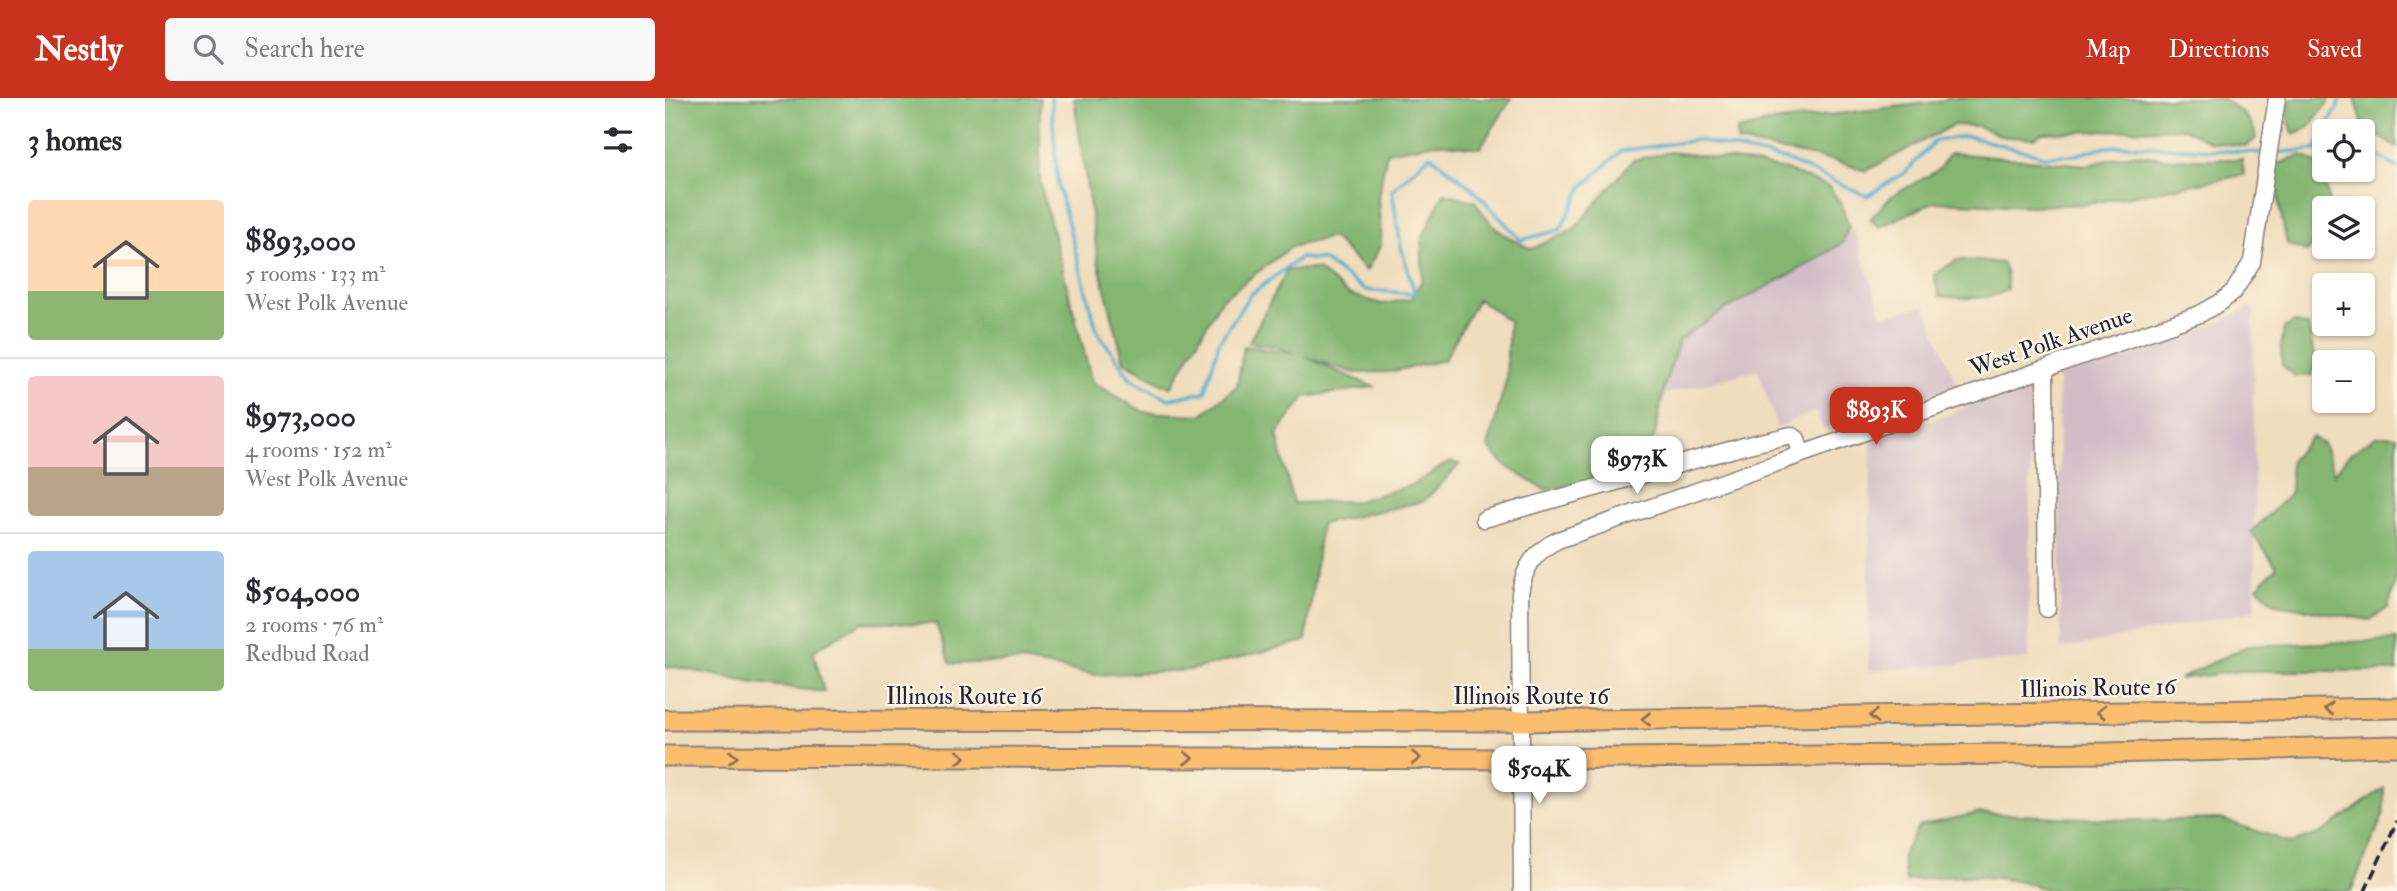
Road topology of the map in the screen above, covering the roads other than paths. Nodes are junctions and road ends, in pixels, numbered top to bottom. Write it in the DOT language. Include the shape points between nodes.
graph roads {
  1 [pos="2276,99"];
  2 [pos="2045,369"];
  3 [pos="1801,454"];
  4 [pos="1484,519"];
  5 [pos="2047,609"];
  6 [pos="2397,708"];
  7 [pos="665,720"];
  8 [pos="1520,721"];
  9 [pos="2396,746"];
  10 [pos="665,757"];
  11 [pos="1521,759"];
  12 [pos="1522,891"];
  1 -- 2 [label="street, West Polk Avenue" via="2252,262 2234,291 2200,314"];
  2 -- 3 [label="street, West Polk Avenue"];
  2 -- 5 [label="street"];
  3 -- 4 [label="street" via="1791,435"];
  3 -- 8 [label="street, West Polk Avenue" via="1558,540 1536,554 1520,593"];
  6 -- 8 [label="main road, Illinois Route 16, one-way"];
  7 -- 8 [label="main road, Illinois Route 16"];
  8 -- 11 [label="street, West Polk Avenue"];
  9 -- 11 [label="main road"];
  10 -- 11 [label="main road, one-way"];
  11 -- 12 [label="street, West Polk Avenue"];
}
